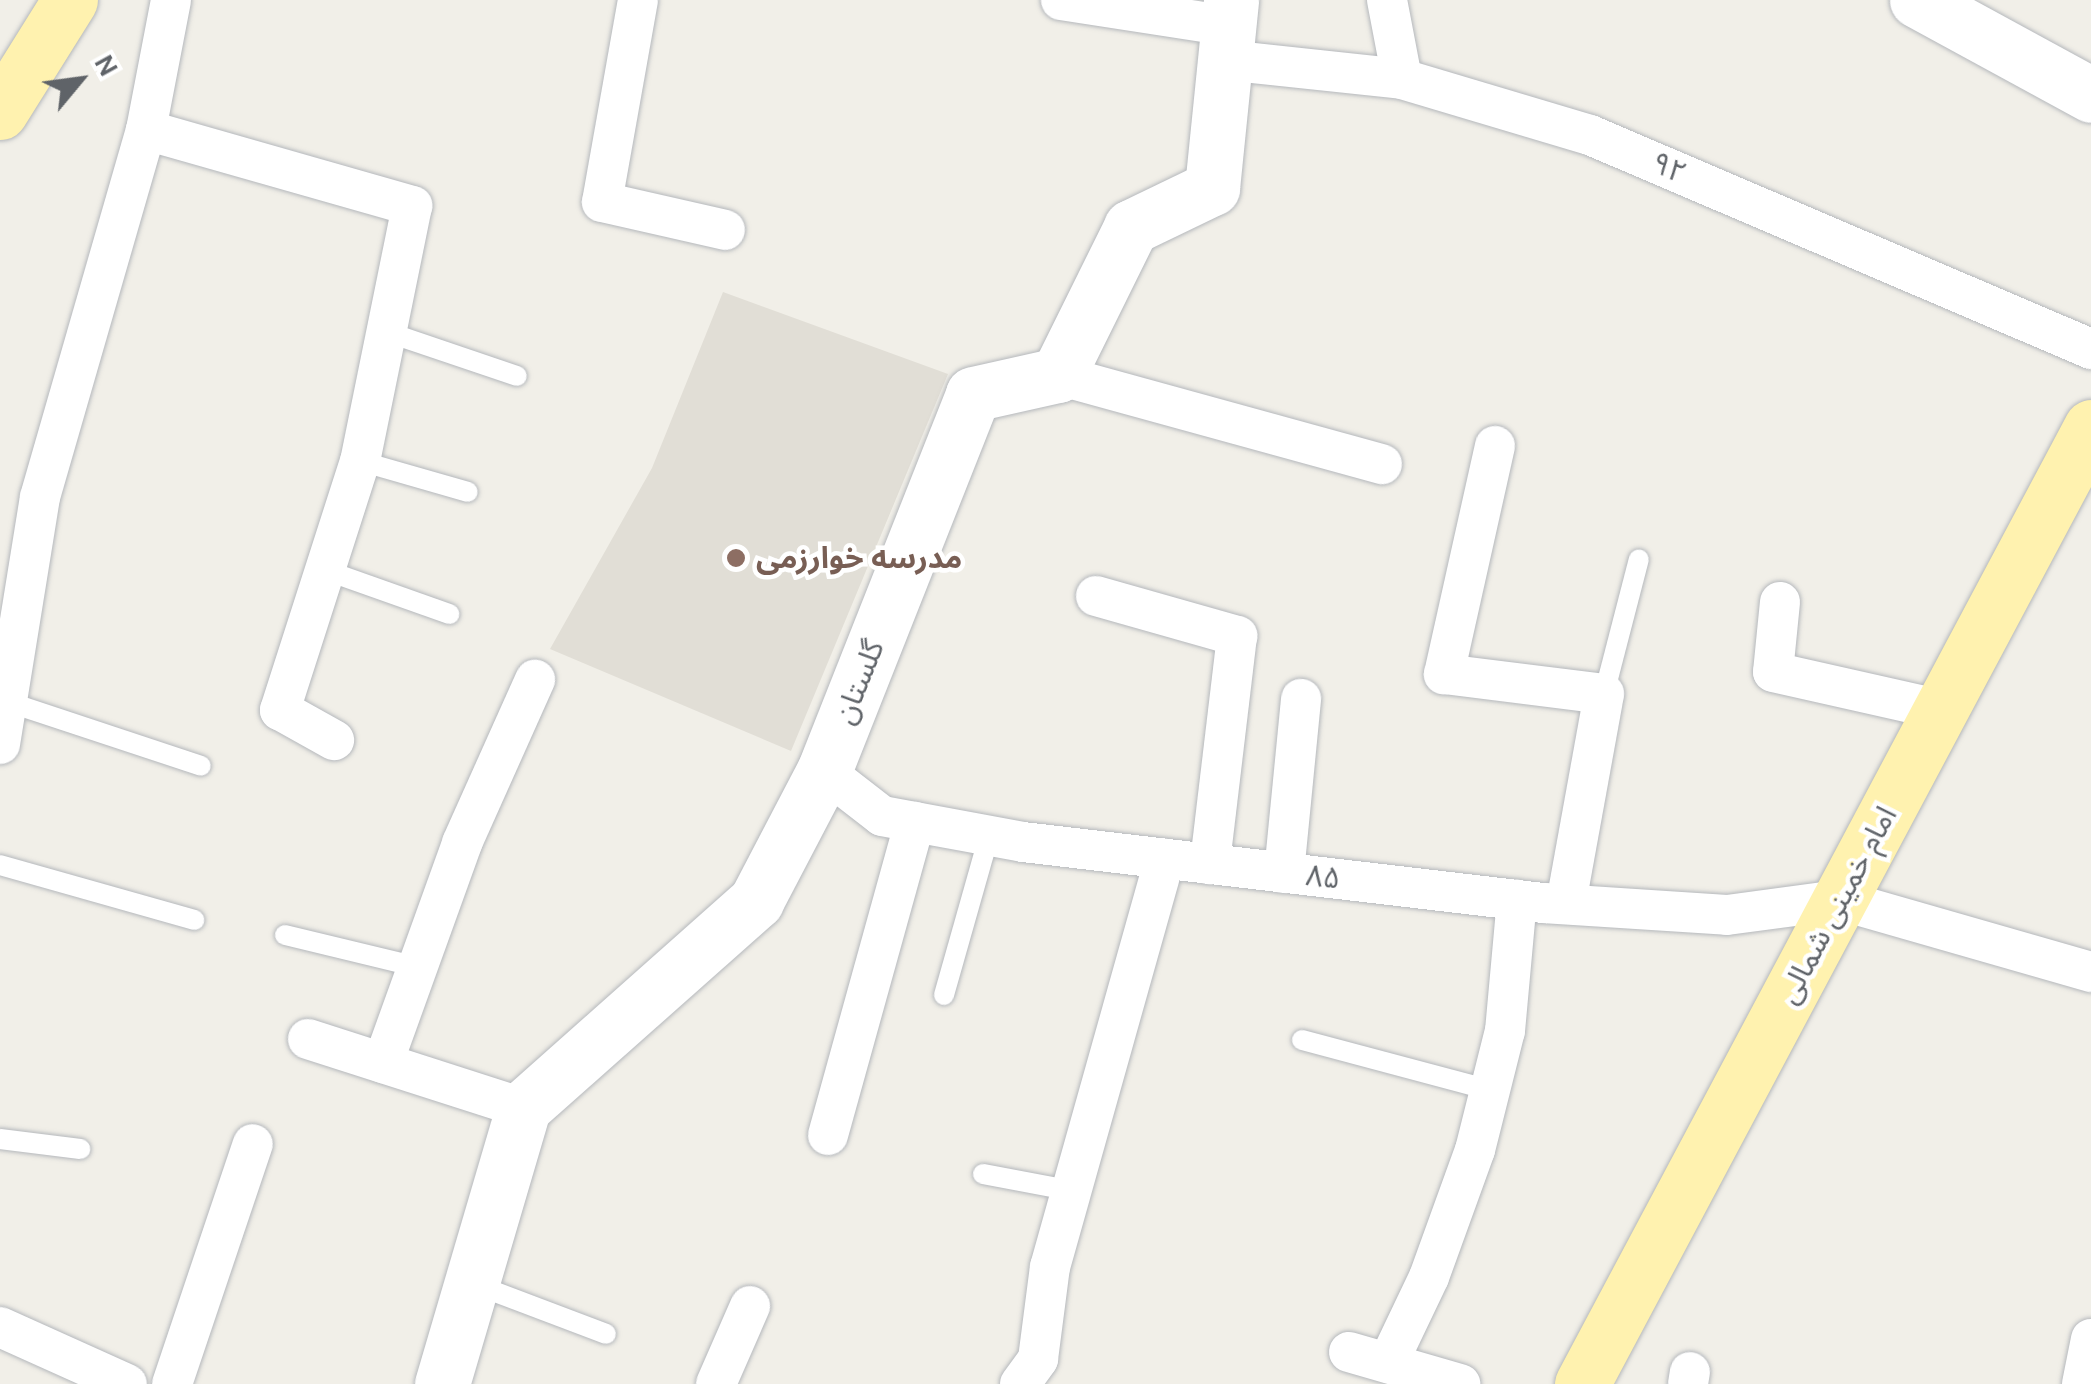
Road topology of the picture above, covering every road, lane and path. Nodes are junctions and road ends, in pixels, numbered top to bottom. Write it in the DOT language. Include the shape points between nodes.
graph roads {
  1 [pos="70,0"];
  2 [pos="170,0"];
  3 [pos="638,0"];
  4 [pos="1061,0"];
  5 [pos="1387,0"];
  6 [pos="1917,0"];
  7 [pos="1229,28"];
  8 [pos="1402,79"];
  9 [pos="2081,80"];
  10 [pos="0,112"];
  11 [pos="146,130"];
  12 [pos="725,230"];
  13 [pos="386,332"];
  14 [pos="2091,350"];
  15 [pos="1058,375"];
  16 [pos="517,376"];
  17 [pos="2091,427"];
  18 [pos="1495,446"];
  19 [pos="360,461"];
  20 [pos="1382,464"];
  21 [pos="468,492"];
  22 [pos="13,557"];
  23 [pos="1640,559"];
  24 [pos="325,570"];
  25 [pos="1096,596"];
  26 [pos="1780,602"];
  27 [pos="450,614"];
  28 [pos="535,680"];
  29 [pos="1604,694"];
  30 [pos="1301,699"];
  31 [pos="8,702"];
  32 [pos="1940,710"];
  33 [pos="334,740"];
  34 [pos="0,744"];
  35 [pos="202,766"];
  36 [pos="824,770"];
  37 [pos="916,822"];
  38 [pos="989,836"];
  39 [pos="1165,859"];
  40 [pos="1210,864"];
  41 [pos="0,865"];
  42 [pos="1284,873"];
  43 [pos="1517,900"];
  44 [pos="1840,900"];
  45 [pos="1566,904"];
  46 [pos="194,920"];
  47 [pos="285,935"];
  48 [pos="417,967"];
  49 [pos="2091,972"];
  50 [pos="944,996"];
  51 [pos="308,1039"];
  52 [pos="1302,1040"];
  53 [pos="383,1063"];
  54 [pos="1490,1090"];
  55 [pos="524,1108"];
  56 [pos="828,1135"];
  57 [pos="0,1138"];
  58 [pos="253,1144"];
  59 [pos="80,1149"];
  60 [pos="983,1174"];
  61 [pos="1073,1191"];
  62 [pos="474,1284"];
  63 [pos="750,1306"];
  64 [pos="0,1327"];
  65 [pos="606,1334"];
  66 [pos="2091,1338"];
  67 [pos="1349,1352"];
  68 [pos="1388,1364"];
  69 [pos="127,1384"];
  70 [pos="172,1384"];
  71 [pos="442,1384"];
  72 [pos="716,1384"];
  73 [pos="1020,1384"];
  74 [pos="1460,1384"];
  75 [pos="1582,1384"];
  76 [pos="2082,1384"];
  1 -- 10 [label="main road"];
  2 -- 11 [label="street"];
  3 -- 12 [label="street" via="602,202"];
  4 -- 7 [label="street, ۹۲"];
  5 -- 8 [label="street"];
  6 -- 9 [label="street"];
  7 -- 8 [label="street, ۹۲"];
  7 -- 15 [label="street" via="1212,188 1131,227"];
  8 -- 14 [label="street, ۹۲" via="1590,134"];
  11 -- 13 [label="street" via="412,206"];
  11 -- 22 [label="street" via="40,497"];
  13 -- 16 [label="lane"];
  13 -- 19 [label="street"];
  15 -- 20 [label="street"];
  15 -- 36 [label="street, گلستان" via="973,394"];
  17 -- 32 [label="main road, امام خمینی شمالی"];
  18 -- 29 [label="street" via="1444,674"];
  19 -- 21 [label="lane"];
  19 -- 24 [label="street"];
  22 -- 31 [label="street"];
  23 -- 29 [label="lane"];
  24 -- 27 [label="lane"];
  24 -- 33 [label="street" via="280,710"];
  25 -- 40 [label="street" via="1237,636"];
  26 -- 32 [label="street" via="1772,672"];
  28 -- 48 [label="street" via="462,843"];
  29 -- 45 [label="street"];
  30 -- 42 [label="street"];
  31 -- 34 [label="street"];
  31 -- 35 [label="lane"];
  32 -- 44 [label="main road, امام خمینی شمالی"];
  36 -- 37 [label="street, ۸۵" via="882,816"];
  36 -- 55 [label="street, گلستان" via="756,900"];
  37 -- 38 [label="street, ۸۵"];
  37 -- 56 [label="street"];
  38 -- 39 [label="street, ۸۵"];
  38 -- 50 [label="lane"];
  39 -- 40 [label="street, ۸۵"];
  39 -- 61 [label="street"];
  40 -- 42 [label="street, ۸۵"];
  41 -- 46 [label="lane"];
  42 -- 43 [label="street, ۸۵"];
  43 -- 45 [label="street, ۸۵"];
  43 -- 54 [label="street" via="1505,1031"];
  44 -- 45 [label="street, ۸۵" via="1728,915"];
  44 -- 49 [label="street"];
  44 -- 75 [label="main road, امام خمینی شمالی"];
  47 -- 48 [label="lane"];
  48 -- 53 [label="street"];
  51 -- 53 [label="street"];
  52 -- 54 [label="lane"];
  53 -- 55 [label="street"];
  54 -- 68 [label="street" via="1452,1216"];
  55 -- 62 [label="street"];
  57 -- 59 [label="lane"];
  58 -- 70 [label="street"];
  60 -- 61 [label="lane"];
  61 -- 73 [label="street" via="1050,1267 1038,1360"];
  62 -- 65 [label="lane"];
  62 -- 71 [label="street"];
  63 -- 72 [label="street"];
  64 -- 69 [label="street"];
  66 -- 76 [label="street"];
  67 -- 68 [label="street"];
  68 -- 74 [label="street"];
}
